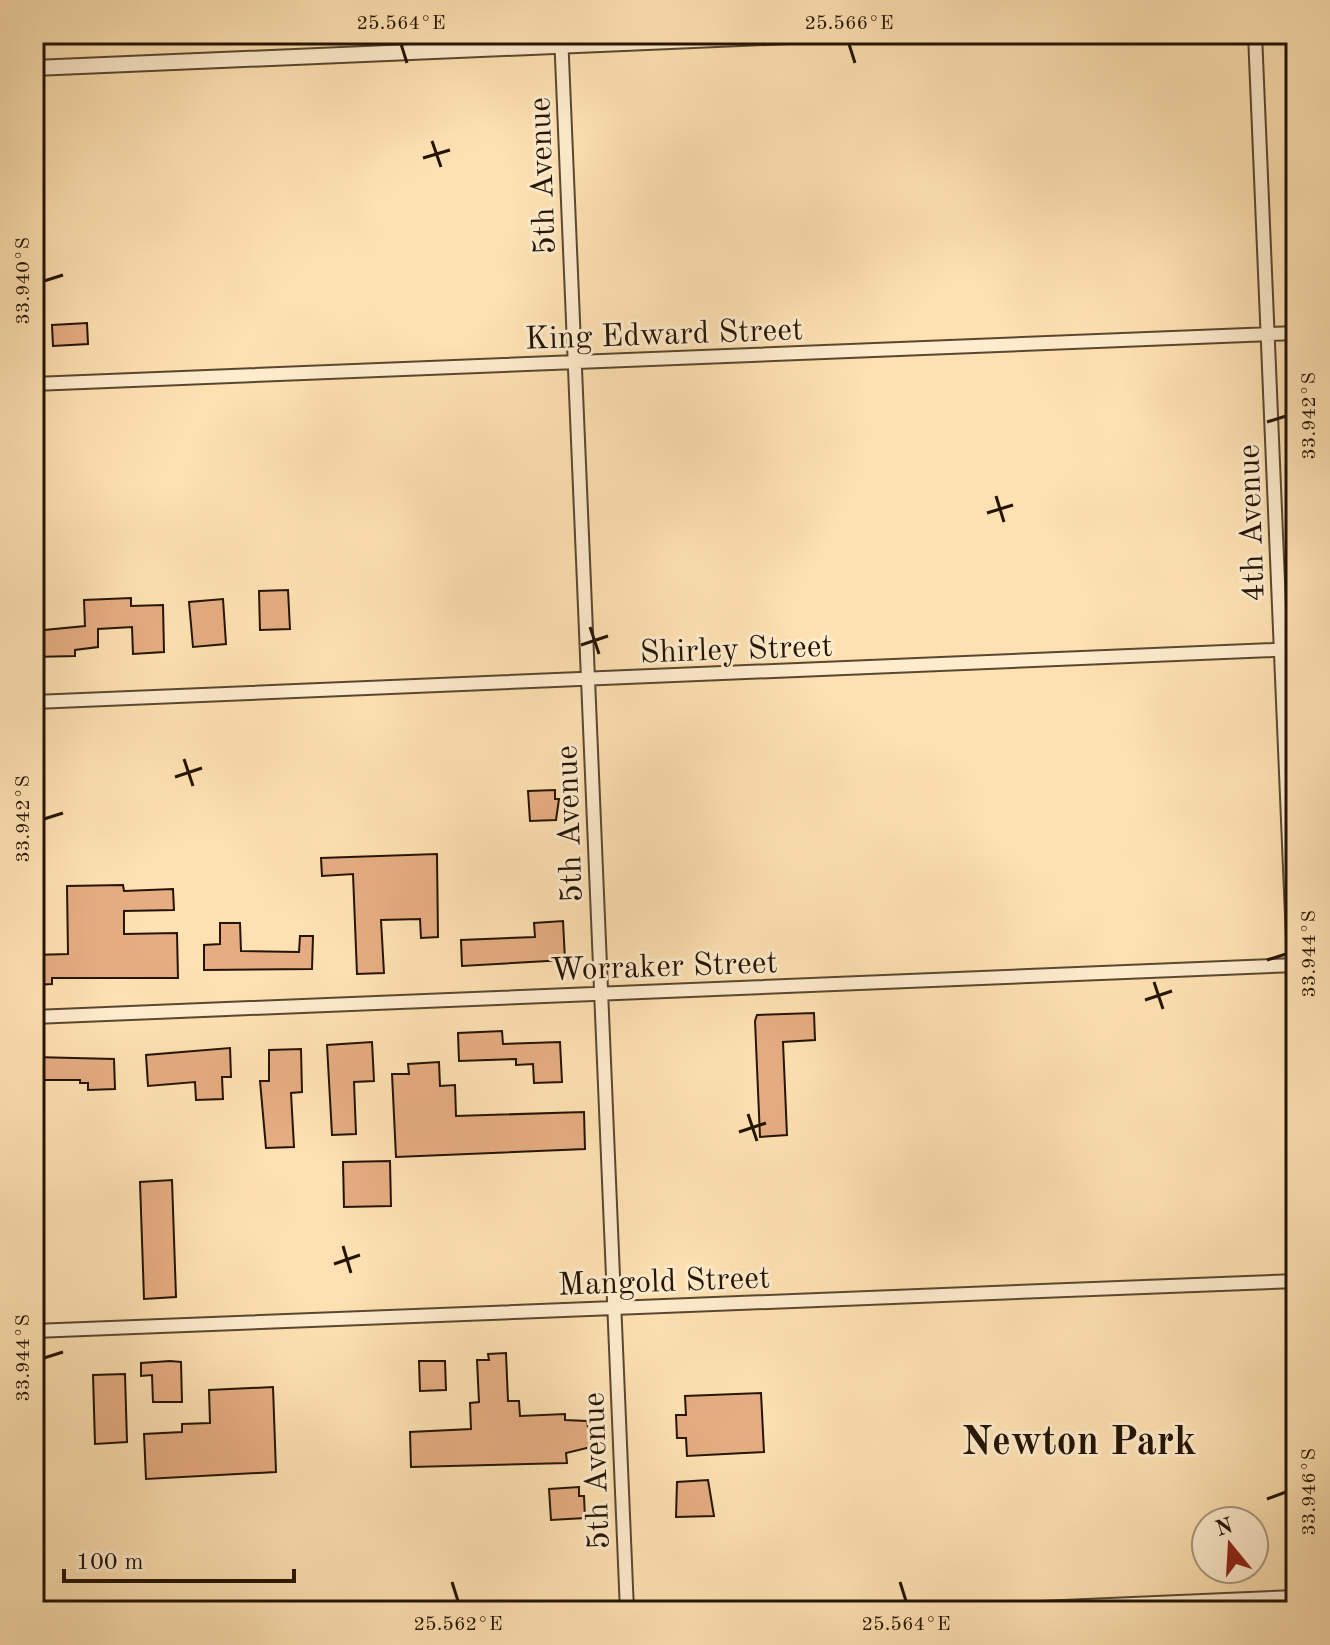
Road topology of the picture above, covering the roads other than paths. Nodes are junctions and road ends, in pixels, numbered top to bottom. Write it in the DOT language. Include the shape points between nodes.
graph roads {
  1 [pos="837,34"];
  2 [pos="1255,34"];
  3 [pos="561,39"];
  4 [pos="34,68"];
  5 [pos="1296,333"];
  6 [pos="1269,334"];
  7 [pos="575,363"];
  8 [pos="34,384"];
  9 [pos="1296,649"];
  10 [pos="1281,650"];
  11 [pos="588,680"];
  12 [pos="34,702"];
  13 [pos="1295,965"];
  14 [pos="601,993"];
  15 [pos="1296,1011"];
  16 [pos="34,1017"];
  17 [pos="1296,1281"];
  18 [pos="614,1309"];
  19 [pos="34,1331"];
  20 [pos="1296,1597"];
  21 [pos="627,1611"];
  22 [pos="971,1611"];
  1 -- 3 [label="street"];
  2 -- 6 [label="street, 4th Avenue"];
  3 -- 4 [label="street"];
  3 -- 7 [label="street, 5th Avenue"];
  5 -- 6 [label="street, King Edward Street"];
  6 -- 7 [label="street, King Edward Street"];
  6 -- 10 [label="street, 4th Avenue"];
  7 -- 8 [label="street, King Edward Street"];
  7 -- 11 [label="street, 5th Avenue"];
  9 -- 10 [label="street, Shirley Street"];
  10 -- 11 [label="street, Shirley Street"];
  10 -- 13 [label="street, 4th Avenue"];
  11 -- 12 [label="street, Shirley Street"];
  11 -- 14 [label="street, 5th Avenue"];
  13 -- 14 [label="street, Worraker Street"];
  13 -- 15 [label="street, 4th Avenue"];
  14 -- 16 [label="street, Worraker Street"];
  14 -- 18 [label="street, 5th Avenue"];
  17 -- 18 [label="street, Mangold Street"];
  18 -- 19 [label="street, Mangold Street"];
  18 -- 21 [label="street, 5th Avenue"];
  20 -- 22 [label="street"];
}
